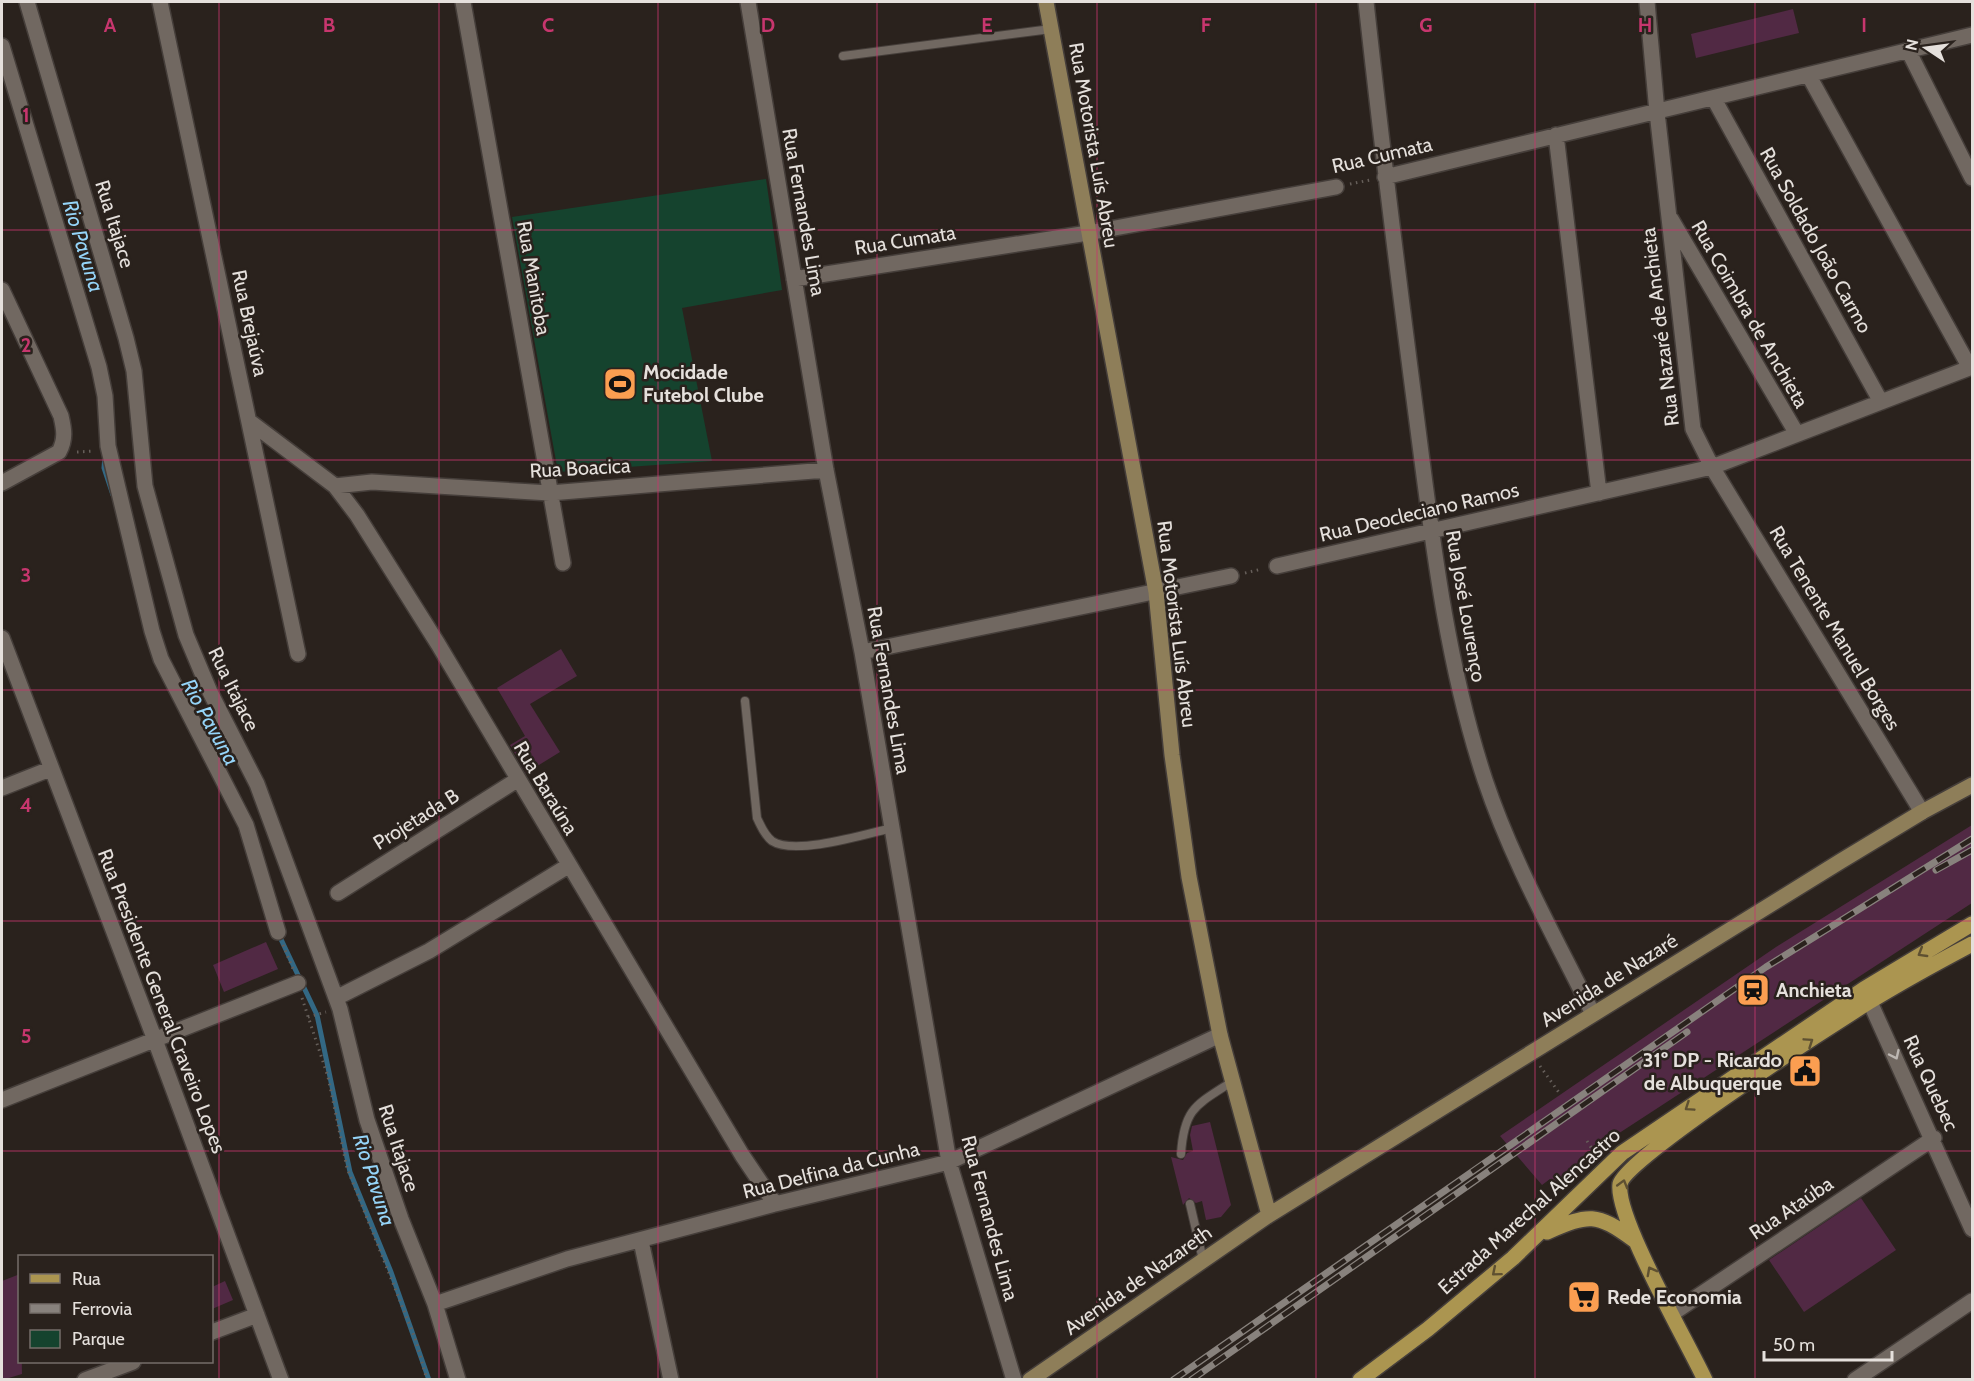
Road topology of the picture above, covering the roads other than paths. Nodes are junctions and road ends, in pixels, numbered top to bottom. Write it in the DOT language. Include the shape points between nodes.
graph roads {
  1 [pos="27,2"];
  2 [pos="160,2"];
  3 [pos="464,2"];
  4 [pos="748,2"];
  5 [pos="1046,2"];
  6 [pos="1366,2"];
  7 [pos="1647,2"];
  8 [pos="1052,29"];
  9 [pos="1972,34"];
  10 [pos="2,46"];
  11 [pos="1908,50"];
  12 [pos="843,56"];
  13 [pos="1809,76"];
  14 [pos="1714,99"];
  15 [pos="1657,112"];
  16 [pos="1556,135"];
  17 [pos="1385,177"];
  18 [pos="1972,178"];
  19 [pos="1336,187"];
  20 [pos="1668,214"];
  21 [pos="1089,233"];
  22 [pos="794,279"];
  23 [pos="2,290"];
  24 [pos="1971,368"];
  25 [pos="1881,402"];
  26 [pos="249,421"];
  27 [pos="1797,434"];
  28 [pos="1712,467"];
  29 [pos="826,470"];
  30 [pos="2,483"];
  31 [pos="335,486"];
  32 [pos="550,493"];
  33 [pos="1599,494"];
  34 [pos="1431,532"];
  35 [pos="563,562"];
  36 [pos="1277,566"];
  37 [pos="1231,576"];
  38 [pos="1156,592"];
  39 [pos="2,638"];
  40 [pos="862,652"];
  41 [pos="298,654"];
  42 [pos="746,701"];
  43 [pos="50,769"];
  44 [pos="517,780"];
  45 [pos="1972,785"];
  46 [pos="2,788"];
  47 [pos="1922,812"];
  48 [pos="893,828"];
  49 [pos="568,866"];
  50 [pos="338,893"];
  51 [pos="1972,924"];
  52 [pos="278,932"];
  53 [pos="1972,944"];
  54 [pos="298,983"];
  55 [pos="1867,995"];
  56 [pos="336,998"];
  57 [pos="1593,1014"];
  58 [pos="1220,1035"];
  59 [pos="155,1040"];
  60 [pos="1233,1082"];
  61 [pos="2,1100"];
  62 [pos="1934,1138"];
  63 [pos="1181,1154"];
  64 [pos="949,1162"];
  65 [pos="775,1204"];
  66 [pos="1190,1204"];
  67 [pos="1269,1215"];
  68 [pos="1972,1228"];
  69 [pos="1541,1234"];
  70 [pos="1634,1240"];
  71 [pos="640,1241"];
  72 [pos="1203,1260"];
  73 [pos="1972,1301"];
  74 [pos="435,1304"];
  75 [pos="1673,1313"];
  76 [pos="257,1315"];
  77 [pos="213,1332"];
  78 [pos="130,1363"];
  79 [pos="85,1380"];
  80 [pos="281,1380"];
  81 [pos="458,1380"];
  82 [pos="671,1380"];
  83 [pos="1014,1380"];
  84 [pos="1030,1380"];
  85 [pos="1360,1380"];
  86 [pos="1705,1380"];
  87 [pos="1855,1380"];
  1 -- 56 [label="street, Rua Itajace" via="126,338 135,379 145,486 186,635 257,784"];
  2 -- 26 [label="street, Rua Brejaúva"];
  3 -- 32 [label="street, Rua Manitoba"];
  4 -- 22 [label="street, Rua Fernandes Lima"];
  5 -- 8 [label="main road, Rua Motorista Luís Abreu"];
  6 -- 17 [label="street, Rua José Lourenço"];
  7 -- 15 [label="street, Rua Nazaré de Anchieta"];
  8 -- 12 [label="lane"];
  8 -- 21 [label="main road, Rua Motorista Luís Abreu"];
  9 -- 11 [label="street, Rua Cumata"];
  10 -- 52 [label="street" via="99,367 108,446 125,527 161,659 246,825"];
  11 -- 13 [label="street, Rua Cumata"];
  11 -- 18 [label="street"];
  13 -- 14 [label="street, Rua Cumata"];
  13 -- 24 [label="street"];
  14 -- 15 [label="street, Rua Cumata"];
  14 -- 25 [label="street, Rua Soldado João Carmo"];
  15 -- 16 [label="street, Rua Cumata"];
  15 -- 20 [label="street, Rua Nazaré de Anchieta"];
  16 -- 17 [label="street, Rua Cumata"];
  16 -- 33 [label="street"];
  17 -- 34 [label="street, Rua José Lourenço"];
  19 -- 21 [label="street, Rua Cumata"];
  20 -- 27 [label="street, Rua Coimbra de Anchieta"];
  20 -- 28 [label="street, Rua Nazaré de Anchieta" via="1690,418"];
  21 -- 22 [label="street, Rua Cumata"];
  21 -- 38 [label="main road, Rua Motorista Luís Abreu"];
  22 -- 29 [label="street, Rua Fernandes Lima"];
  23 -- 30 [label="street" via="64,430 59,452"];
  24 -- 25 [label="street, Rua Deocleciano Ramos"];
  25 -- 27 [label="street, Rua Deocleciano Ramos"];
  26 -- 31 [label="street, Rua Baraúna"];
  26 -- 41 [label="street, Rua Brejaúva"];
  27 -- 28 [label="street, Rua Deocleciano Ramos"];
  28 -- 33 [label="street, Rua Deocleciano Ramos"];
  28 -- 47 [label="street, Rua Tenente Manuel Borges"];
  29 -- 32 [label="street, Rua Boacica"];
  29 -- 40 [label="street, Rua Fernandes Lima"];
  31 -- 32 [label="street, Rua Boacica" via="372,482"];
  31 -- 44 [label="street, Rua Baraúna" via="438,644"];
  32 -- 35 [label="street, Rua Manitoba"];
  33 -- 34 [label="street, Rua Deocleciano Ramos"];
  34 -- 36 [label="street, Rua Deocleciano Ramos"];
  34 -- 57 [label="street, Rua José Lourenço" via="1460,691 1486,781 1514,853"];
  37 -- 38 [label="street"];
  38 -- 40 [label="street"];
  38 -- 58 [label="main road, Rua Motorista Luís Abreu" via="1189,877"];
  39 -- 43 [label="street, Rua Presidente General Craveiro Lopes"];
  40 -- 48 [label="street, Rua Fernandes Lima"];
  42 -- 48 [label="lane" via="757,818 765,835 774,842 806,846"];
  43 -- 46 [label="street"];
  43 -- 59 [label="street, Rua Presidente General Craveiro Lopes"];
  44 -- 49 [label="street, Rua Baraúna"];
  44 -- 50 [label="street, Projetada B"];
  45 -- 47 [label="main road, Avenida de Nazaré"];
  47 -- 57 [label="main road, Avenida de Nazaré"];
  48 -- 64 [label="street, Rua Fernandes Lima"];
  49 -- 56 [label="street" via="429,951"];
  49 -- 65 [label="street, Rua Baraúna"];
  51 -- 55 [label="main road, Estrada Marechal Alencastro, one-way"];
  53 -- 55 [label="main road, Estrada Marechal Alencastro"];
  54 -- 59 [label="street"];
  55 -- 62 [label="street, Rua Quebec, one-way"];
  55 -- 69 [label="main road, Estrada Marechal Alencastro, one-way" via="1622,1153"];
  70 -- 55 [label="main road, Estrada Marechal Alencastro, one-way" via="1620,1195 1626,1173"];
  56 -- 74 [label="street, Rua Itajace" via="367,1120"];
  57 -- 67 [label="main road, Avenida de Nazaré"];
  58 -- 60 [label="main road, Rua Motorista Luís Abreu"];
  58 -- 64 [label="street, Rua Delfina da Cunha"];
  59 -- 61 [label="street"];
  59 -- 76 [label="street, Rua Presidente General Craveiro Lopes"];
  60 -- 63 [label="lane" via="1196,1104 1185,1122"];
  60 -- 67 [label="main road, Rua Motorista Luís Abreu"];
  62 -- 68 [label="street, Rua Quebec"];
  62 -- 75 [label="street, Rua Ataúba"];
  64 -- 65 [label="street, Rua Delfina da Cunha"];
  64 -- 83 [label="street, Rua Fernandes Lima"];
  65 -- 71 [label="street, Rua Delfina da Cunha"];
  66 -- 72 [label="lane"];
  67 -- 72 [label="main road, Avenida de Nazareth"];
  69 -- 70 [label="main road" via="1586,1217 1607,1222"];
  69 -- 85 [label="main road, Estrada Marechal Alencastro, one-way"];
  75 -- 70 [label="main road, Estrada Marechal Alencastro, one-way"];
  71 -- 74 [label="street, Rua Delfina da Cunha" via="567,1259"];
  71 -- 82 [label="street"];
  72 -- 84 [label="main road, Avenida de Nazareth"];
  73 -- 87 [label="street"];
  74 -- 81 [label="street, Rua Itajace"];
  75 -- 86 [label="main road, Estrada Marechal Alencastro"];
  76 -- 77 [label="street"];
  76 -- 80 [label="street, Rua Presidente General Craveiro Lopes"];
  78 -- 79 [label="street"];
}
